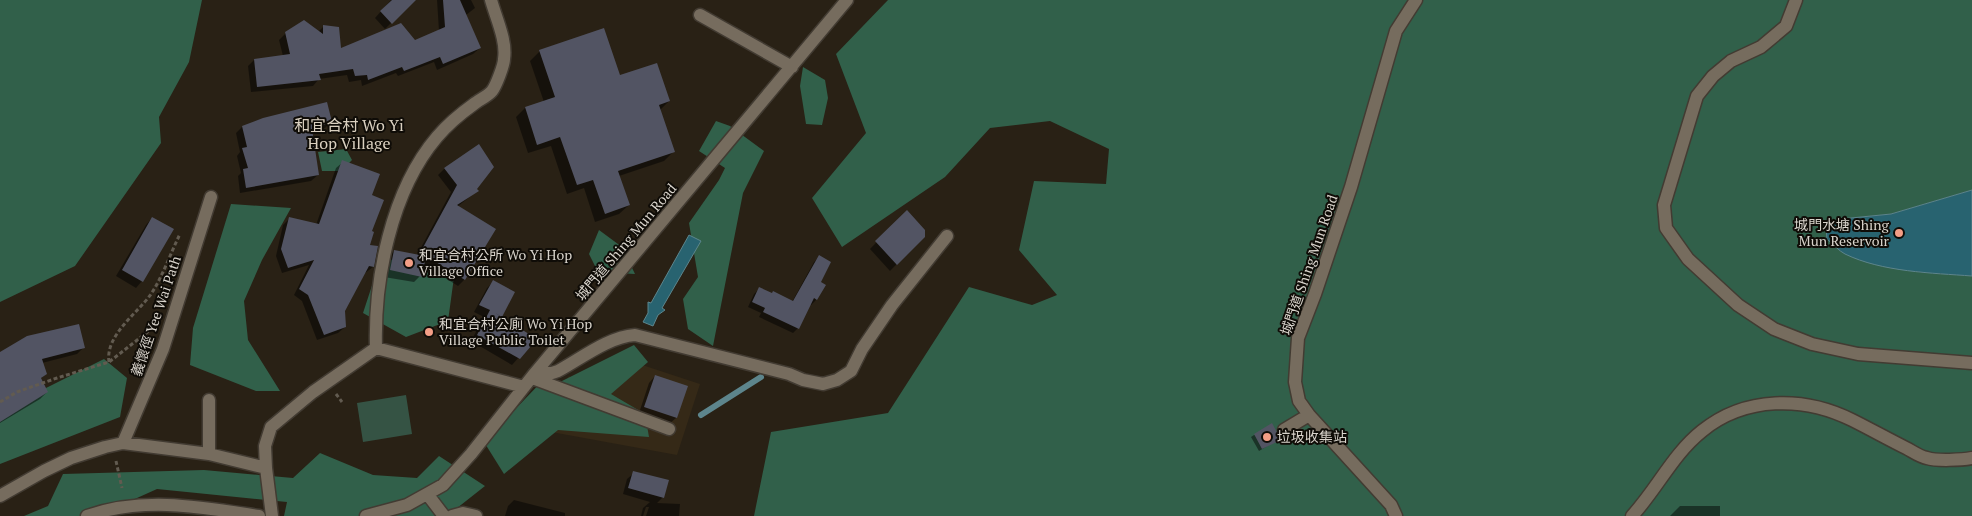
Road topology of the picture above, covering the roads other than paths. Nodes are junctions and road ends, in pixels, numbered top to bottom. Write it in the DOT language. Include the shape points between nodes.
graph roads {
  1 [pos="491,0"];
  2 [pos="847,0"];
  3 [pos="1416,0"];
  4 [pos="1796,0"];
  5 [pos="700,15"];
  6 [pos="792,67"];
  7 [pos="211,197"];
  8 [pos="947,236"];
  9 [pos="376,348"];
  10 [pos="1972,363"];
  11 [pos="530,379"];
  12 [pos="209,400"];
  13 [pos="1309,415"];
  14 [pos="669,429"];
  15 [pos="1284,430"];
  16 [pos="123,443"];
  17 [pos="209,454"];
  18 [pos="1972,458"];
  19 [pos="266,468"];
  20 [pos="428,495"];
  21 [pos="0,496"];
  22 [pos="87,516"];
  23 [pos="259,516"];
  24 [pos="272,516"];
  25 [pos="366,516"];
  26 [pos="444,516"];
  27 [pos="452,516"];
  28 [pos="476,516"];
  29 [pos="1396,516"];
  30 [pos="1632,516"];
  1 -- 9 [label="street" via="504,60 492,91 454,119 436,138 402,200 380,271"];
  2 -- 6 [label="street, 城門道 Shing Mun Road"];
  3 -- 13 [label="street, 城門道 Shing Mun Road" via="1396,31 1351,187 1298,338 1295,382 1299,401"];
  4 -- 10 [label="street" via="1786,26 1761,47 1731,61 1697,96 1664,205 1666,228 1688,259 1738,305 1774,329 1812,344 1858,354"];
  5 -- 6 [label="street"];
  6 -- 11 [label="street, 城門道 Shing Mun Road"];
  7 -- 16 [label="street, 義懷徑 Yee Wai Path" via="163,349"];
  8 -- 11 [label="street" via="892,305 851,371 837,380 823,384 803,380 635,335 612,341 558,371"];
  9 -- 11 [label="street"];
  9 -- 19 [label="street" via="313,392 271,427 265,446"];
  11 -- 14 [label="street"];
  11 -- 20 [label="street, 城門道 Shing Mun Road" via="472,454 443,485"];
  12 -- 17 [label="street"];
  13 -- 15 [label="street"];
  13 -- 29 [label="street, 城門道 Shing Mun Road" via="1391,505"];
  16 -- 17 [label="street"];
  16 -- 21 [label="street" via="71,458"];
  17 -- 19 [label="street"];
  18 -- 30 [label="street" via="1927,458 1850,419 1799,404 1748,406 1726,414 1701,431"];
  19 -- 24 [label="street"];
  20 -- 25 [label="street, 城門道 Shing Mun Road" via="407,505"];
  20 -- 26 [label="street"];
  22 -- 23 [label="street" via="128,505 150,504 199,506"];
  27 -- 28 [label="street" via="463,513"];
}
